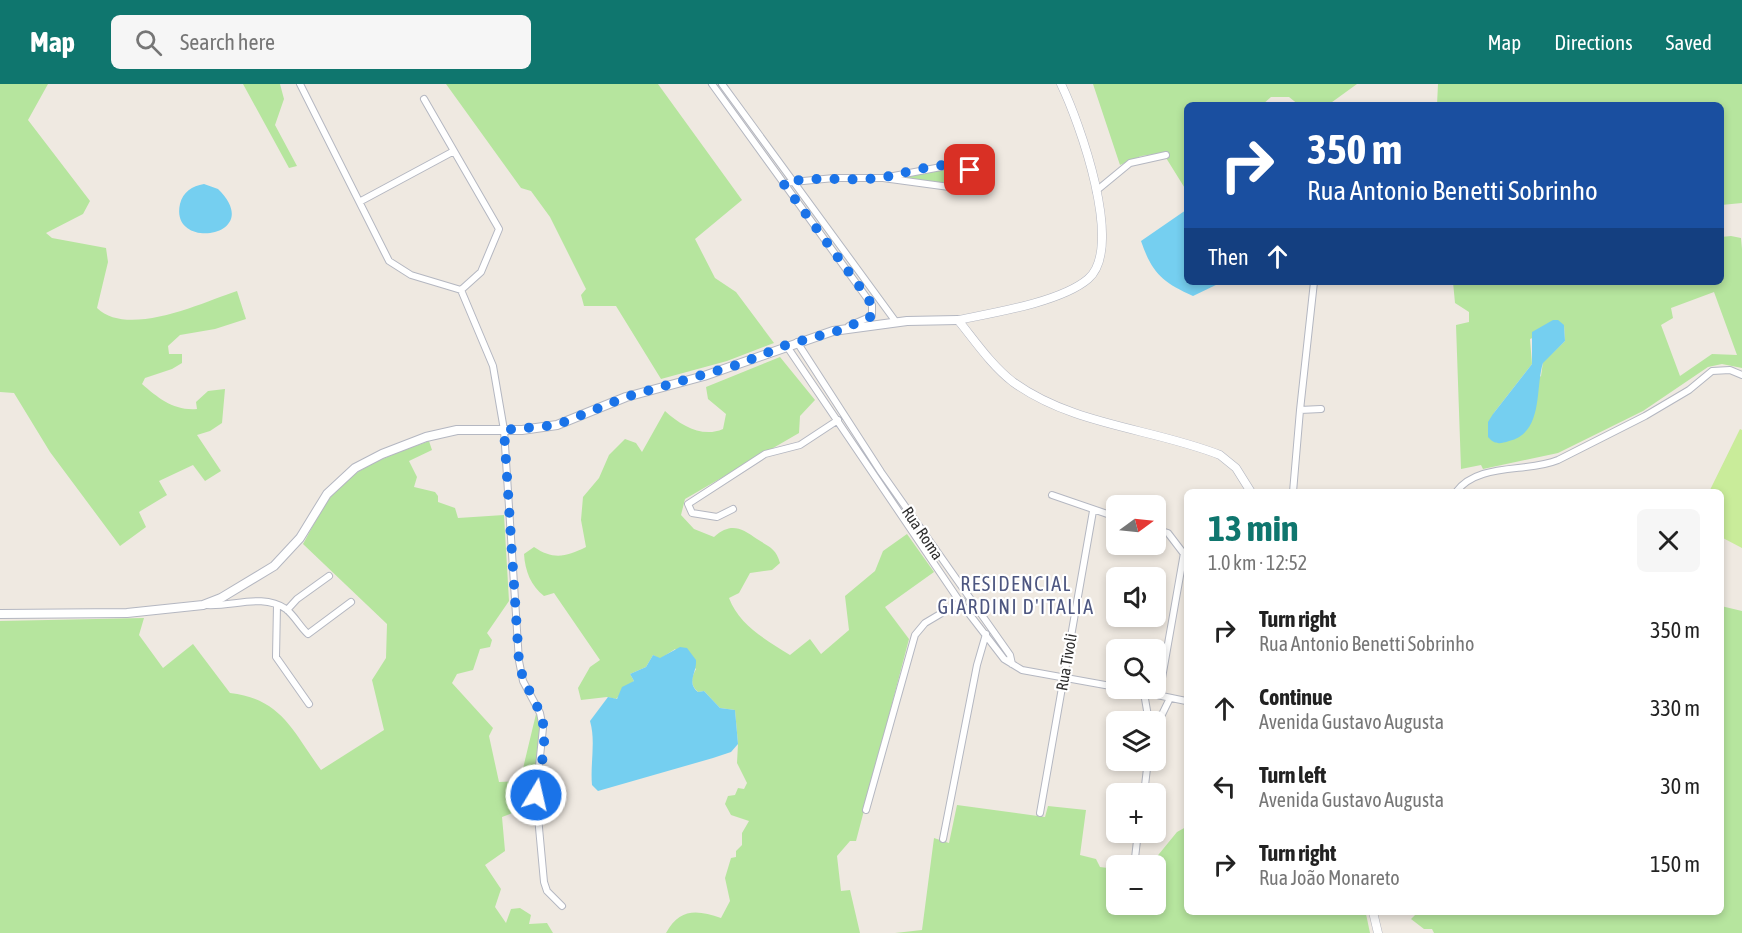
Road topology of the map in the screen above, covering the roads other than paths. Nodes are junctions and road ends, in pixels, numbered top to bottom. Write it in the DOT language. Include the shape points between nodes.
graph roads {
  1 [pos="300,84"];
  2 [pos="723,84"];
  3 [pos="1062,84"];
  4 [pos="714,87"];
  5 [pos="424,99"];
  6 [pos="454,151"];
  7 [pos="1166,155"];
  8 [pos="883,178"];
  9 [pos="791,181"];
  10 [pos="783,183"];
  11 [pos="1096,191"];
  12 [pos="361,201"];
  13 [pos="1314,285"];
  14 [pos="461,290"];
  15 [pos="958,320"];
  16 [pos="896,322"];
  17 [pos="841,330"];
  18 [pos="797,342"];
  19 [pos="786,345"];
  20 [pos="1742,375"];
  21 [pos="1321,409"];
  22 [pos="1300,410"];
  23 [pos="843,416"];
  24 [pos="836,421"];
  25 [pos="504,430"];
  26 [pos="882,472"];
  27 [pos="874,477"];
  28 [pos="1249,489"];
  29 [pos="1293,489"];
  30 [pos="1460,489"];
  31 [pos="1052,495"];
  32 [pos="733,509"];
  33 [pos="1093,511"];
  34 [pos="1106,514"];
  35 [pos="1166,532"];
  36 [pos="1184,554"];
  37 [pos="1184,560"];
  38 [pos="329,576"];
  39 [pos="1184,581"];
  40 [pos="1179,584"];
  41 [pos="967,597"];
  42 [pos="351,602"];
  43 [pos="960,602"];
  44 [pos="203,605"];
  45 [pos="277,605"];
  46 [pos="287,610"];
  47 [pos="0,614"];
  48 [pos="990,629"];
  49 [pos="985,635"];
  50 [pos="1166,656"];
  51 [pos="1012,664"];
  52 [pos="1064,677"];
  53 [pos="1106,685"];
  54 [pos="1166,697"];
  55 [pos="1170,698"];
  56 [pos="1184,700"];
  57 [pos="309,704"];
  58 [pos="1164,711"];
  59 [pos="866,810"];
  60 [pos="1041,813"];
  61 [pos="943,839"];
  62 [pos="562,906"];
  63 [pos="1374,915"];
  64 [pos="1378,933"];
  1 -- 12 [label="street"];
  2 -- 4 [label="street"];
  2 -- 9 [label="street"];
  3 -- 11 [label="street" via="1086,142"];
  4 -- 10 [label="street"];
  5 -- 6 [label="street"];
  6 -- 12 [label="street"];
  6 -- 14 [label="street" via="499,229 481,272"];
  7 -- 11 [label="street" via="1131,163"];
  8 -- 8 [label="street" via="964,189 971,185 972,174 957,164"];
  8 -- 9 [label="street"];
  9 -- 10 [label="street"];
  9 -- 16 [label="street"];
  10 -- 17 [label="street" via="872,305 872,316"];
  11 -- 15 [label="street" via="1103,252 1098,267 1087,280 1052,297"];
  12 -- 14 [label="street" via="389,261 411,275"];
  13 -- 22 [label="street"];
  14 -- 25 [label="street" via="493,366"];
  15 -- 16 [label="main road"];
  15 -- 28 [label="street" via="1000,370 1031,393 1084,417 1220,455 1236,468"];
  16 -- 17 [label="main road"];
  17 -- 18 [label="main road"];
  18 -- 19 [label="main road"];
  18 -- 23 [label="street, Rua Roma"];
  19 -- 24 [label="street, Rua Roma"];
  19 -- 25 [label="main road" via="726,369 626,397 557,425"];
  20 -- 30 [label="street" via="1730,370 1712,371 1654,411 1558,460 1476,476"];
  21 -- 22 [label="street"];
  22 -- 29 [label="street"];
  23 -- 24 [label="street"];
  23 -- 26 [label="street, Rua Roma"];
  24 -- 27 [label="street, Rua Roma"];
  24 -- 32 [label="street" via="800,445 765,454 688,504 692,513 712,517"];
  25 -- 44 [label="main road" via="442,432 362,464 327,494 300,538 274,566"];
  25 -- 62 [label="street" via="519,662 543,728 536,795 542,868 547,891"];
  26 -- 27 [label="street"];
  26 -- 41 [label="street, Rua Roma"];
  27 -- 43 [label="street, Rua Roma"];
  31 -- 33 [label="street"];
  33 -- 34 [label="street"];
  33 -- 52 [label="street, Rua Tivoli"];
  35 -- 36 [label="street"];
  37 -- 40 [label="street"];
  38 -- 46 [label="street"];
  39 -- 40 [label="street"];
  40 -- 50 [label="street"];
  41 -- 43 [label="street"];
  41 -- 48 [label="street, Rua Roma"];
  42 -- 46 [label="street" via="308,634"];
  43 -- 49 [label="street, Rua Roma"];
  43 -- 59 [label="street" via="925,623 915,635"];
  44 -- 45 [label="street" via="260,600"];
  44 -- 47 [label="main road" via="127,613"];
  45 -- 46 [label="street"];
  45 -- 57 [label="street" via="276,657"];
  48 -- 49 [label="street"];
  48 -- 51 [label="street, Rua Roma"];
  49 -- 51 [label="street, Rua Roma"];
  49 -- 61 [label="street"];
  51 -- 52 [label="street" via="1022,670"];
  52 -- 53 [label="street"];
  52 -- 60 [label="street, Rua Tivoli"];
  54 -- 55 [label="street"];
  55 -- 56 [label="street"];
  55 -- 58 [label="street"];
  63 -- 64 [label="street"];
}
